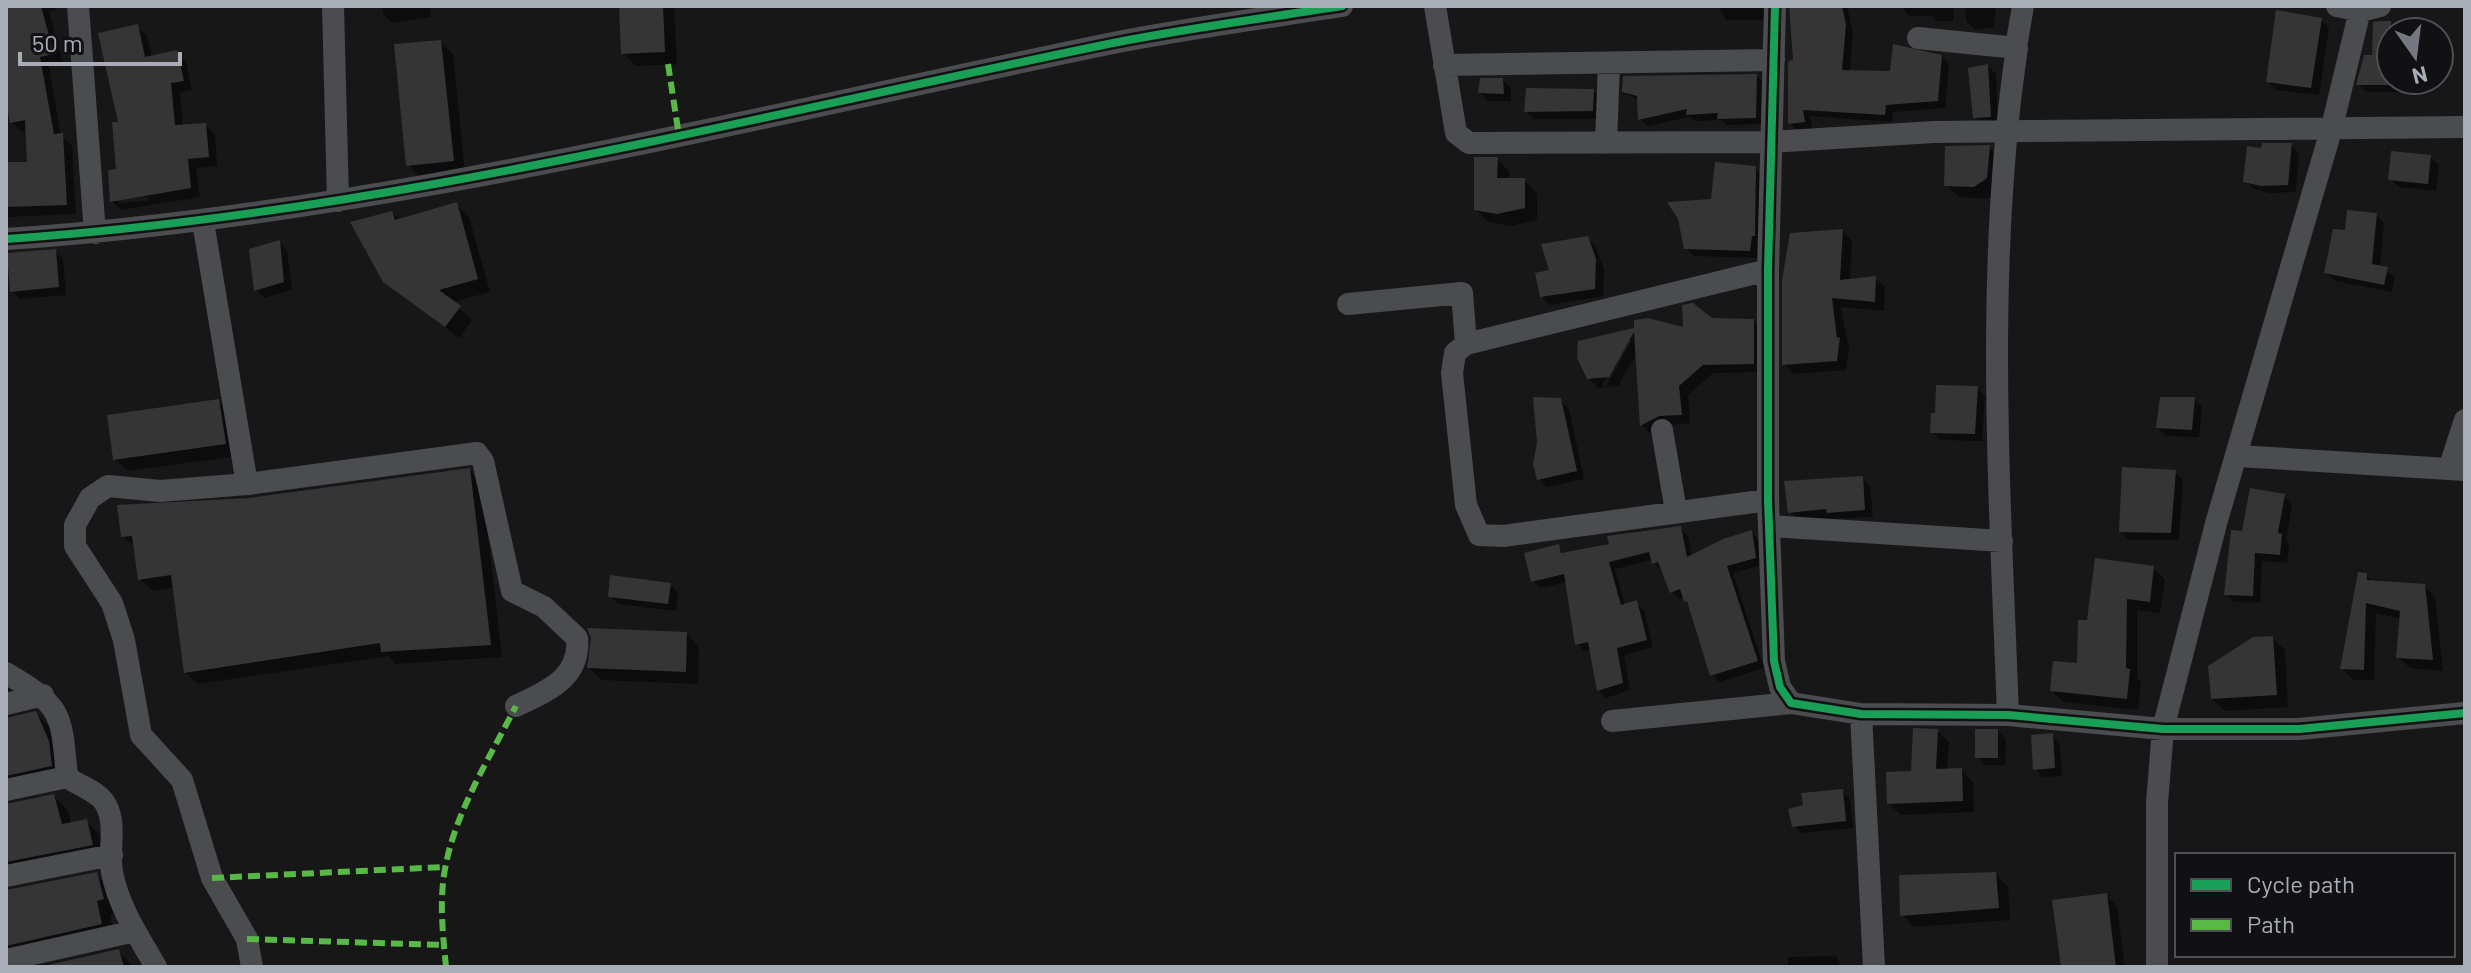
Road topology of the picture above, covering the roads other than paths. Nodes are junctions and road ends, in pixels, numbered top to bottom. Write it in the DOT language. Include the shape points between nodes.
graph roads {
  1 [pos="78,6"];
  2 [pos="333,6"];
  3 [pos="1342,6"];
  4 [pos="1435,6"];
  5 [pos="1775,6"];
  6 [pos="2023,6"];
  7 [pos="2337,6"];
  8 [pos="2367,8"];
  9 [pos="1918,38"];
  10 [pos="2016,47"];
  11 [pos="1774,60"];
  12 [pos="1609,63"];
  13 [pos="1444,65"];
  14 [pos="2332,127"];
  15 [pos="2465,127"];
  16 [pos="2004,131"];
  17 [pos="1771,142"];
  18 [pos="1606,143"];
  19 [pos="338,201"];
  20 [pos="203,222"];
  21 [pos="95,233"];
  22 [pos="6,239"];
  23 [pos="1768,270"];
  24 [pos="1348,304"];
  25 [pos="1466,344"];
  26 [pos="2465,420"];
  27 [pos="1662,430"];
  28 [pos="2238,456"];
  29 [pos="2457,469"];
  30 [pos="247,484"];
  31 [pos="1768,500"];
  32 [pos="1676,511"];
  33 [pos="1769,526"];
  34 [pos="2002,541"];
  35 [pos="6,673"];
  36 [pos="43,695"];
  37 [pos="1791,703"];
  38 [pos="6,704"];
  39 [pos="516,706"];
  40 [pos="2465,713"];
  41 [pos="1861,714"];
  42 [pos="2008,715"];
  43 [pos="1612,721"];
  44 [pos="2163,729"];
  45 [pos="67,777"];
  46 [pos="6,790"];
  47 [pos="112,855"];
  48 [pos="6,876"];
  49 [pos="135,931"];
  50 [pos="6,960"];
  51 [pos="156,967"];
  52 [pos="252,967"];
  53 [pos="1874,967"];
  54 [pos="2157,967"];
  1 -- 21 [label="street"];
  2 -- 19 [label="street"];
  3 -- 19 [label="street" via="1117,43 679,136"];
  4 -- 13 [label="street"];
  5 -- 11 [label="street"];
  6 -- 10 [label="street"];
  7 -- 8 [label="street"];
  8 -- 14 [label="street"];
  9 -- 10 [label="street"];
  10 -- 16 [label="street"];
  11 -- 12 [label="street"];
  11 -- 17 [label="street"];
  12 -- 13 [label="street"];
  12 -- 18 [label="street"];
  13 -- 18 [label="street" via="1456,133 1463,142"];
  14 -- 15 [label="street"];
  14 -- 16 [label="street"];
  14 -- 28 [label="street"];
  16 -- 17 [label="street"];
  16 -- 34 [label="street"];
  17 -- 18 [label="street"];
  17 -- 23 [label="street"];
  19 -- 20 [label="street"];
  20 -- 21 [label="street"];
  20 -- 30 [label="street"];
  21 -- 22 [label="street"];
  23 -- 25 [label="street"];
  23 -- 31 [label="street"];
  24 -- 25 [label="street" via="1462,293"];
  25 -- 32 [label="street" via="1455,353 1452,391 1466,505 1479,535"];
  26 -- 29 [label="street"];
  27 -- 32 [label="street"];
  28 -- 29 [label="street"];
  28 -- 44 [label="street"];
  30 -- 39 [label="street" via="481,455 512,591 544,607 577,638 579,653 569,675"];
  30 -- 52 [label="street" via="160,491 108,486 90,498 75,525 75,546 117,617 141,735 182,780 212,878 247,939"];
  31 -- 32 [label="street"];
  31 -- 33 [label="street"];
  33 -- 34 [label="street"];
  33 -- 37 [label="street" via="1774,661 1780,687"];
  34 -- 42 [label="street"];
  35 -- 36 [label="street"];
  36 -- 38 [label="street"];
  36 -- 45 [label="street" via="63,725"];
  37 -- 41 [label="street"];
  37 -- 43 [label="street"];
  40 -- 44 [label="street" via="2299,729"];
  41 -- 42 [label="street"];
  41 -- 53 [label="street"];
  42 -- 44 [label="street"];
  44 -- 54 [label="street" via="2157,803"];
  45 -- 46 [label="street"];
  45 -- 47 [label="street" via="100,795 107,806"];
  47 -- 48 [label="street"];
  47 -- 49 [label="street" via="120,900"];
  49 -- 50 [label="street"];
  49 -- 51 [label="street"];
}
